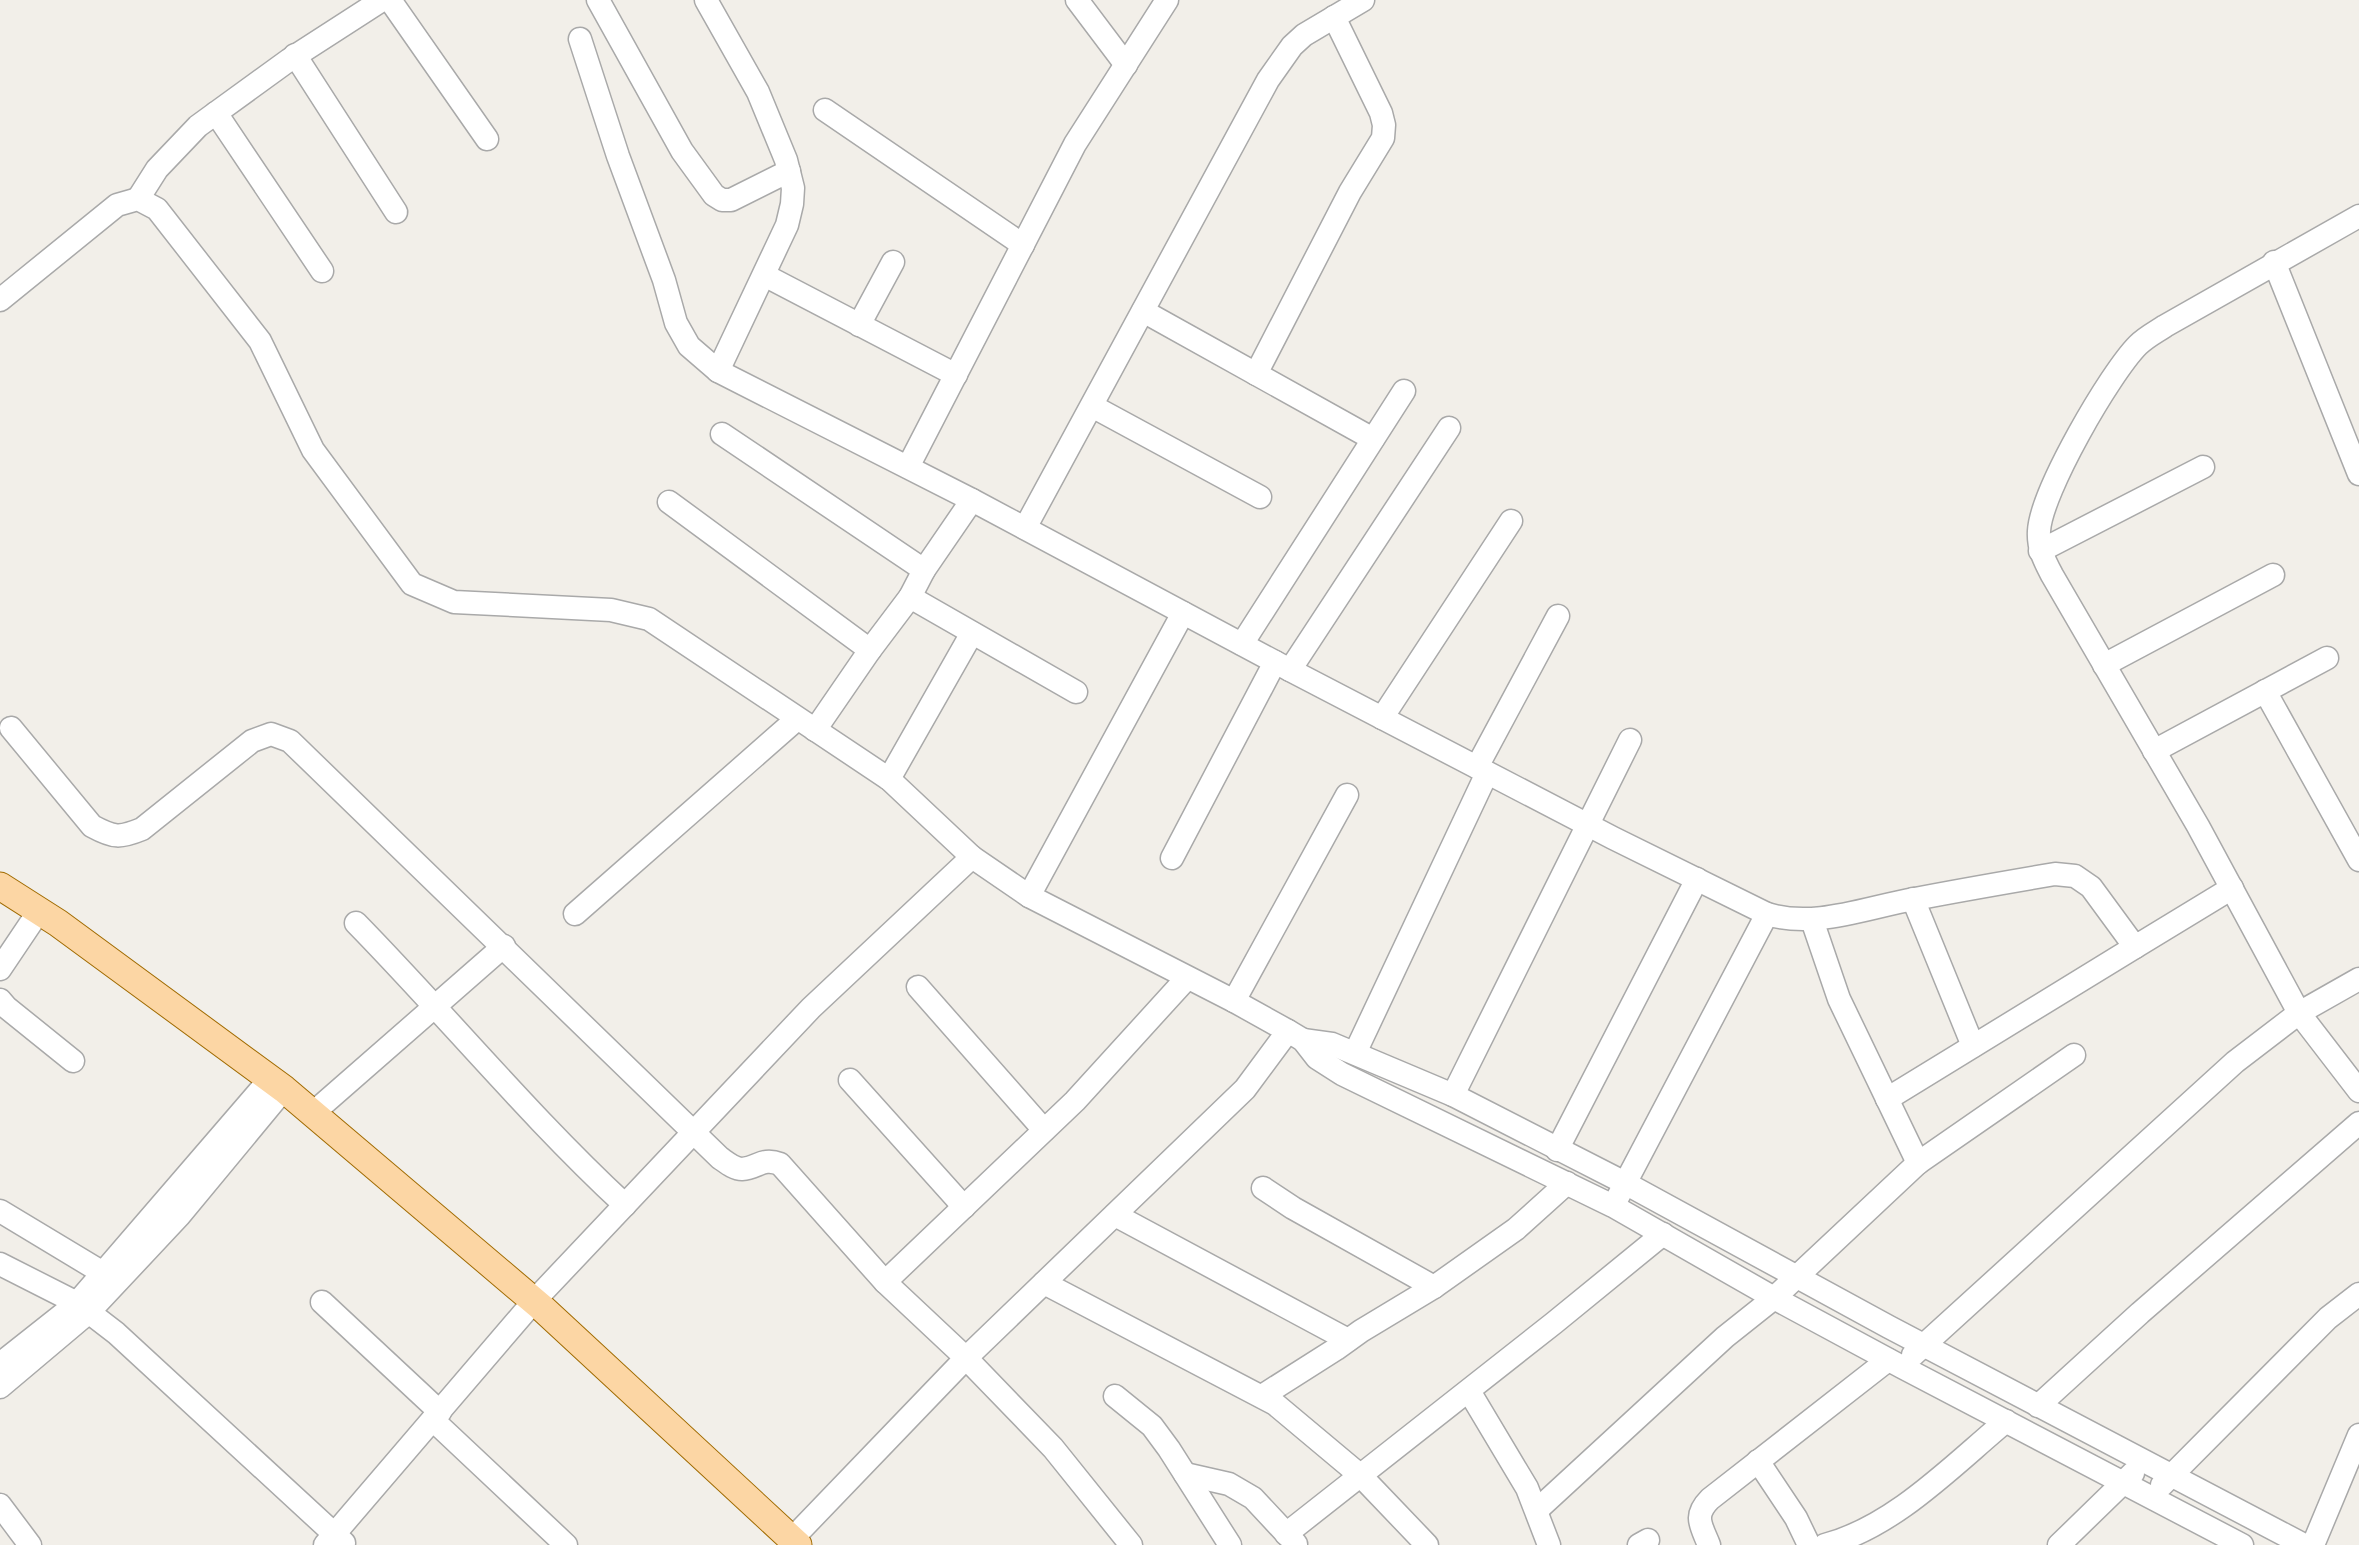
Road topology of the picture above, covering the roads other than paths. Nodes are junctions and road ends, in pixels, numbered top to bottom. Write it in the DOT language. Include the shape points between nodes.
graph roads {
  1 [pos="382,0"];
  2 [pos="390,0"];
  3 [pos="598,0"];
  4 [pos="706,0"];
  5 [pos="1077,0"];
  6 [pos="1167,0"];
  7 [pos="1363,0"];
  8 [pos="1334,17"];
  9 [pos="580,39"];
  10 [pos="295,55"];
  11 [pos="1126,65"];
  12 [pos="825,110"];
  13 [pos="216,113"];
  14 [pos="487,139"];
  15 [pos="789,171"];
  16 [pos="138,199"];
  17 [pos="396,212"];
  18 [pos="2359,216"];
  19 [pos="1023,245"];
  20 [pos="893,262"];
  21 [pos="2274,262"];
  22 [pos="322,271"];
  23 [pos="764,275"];
  24 [pos="0,300"];
  25 [pos="1143,311"];
  26 [pos="859,325"];
  27 [pos="718,371"];
  28 [pos="1256,374"];
  29 [pos="956,375"];
  30 [pos="1404,391"];
  31 [pos="1092,406"];
  32 [pos="1449,428"];
  33 [pos="722,434"];
  34 [pos="1373,439"];
  35 [pos="908,467"];
  36 [pos="2203,467"];
  37 [pos="2359,474"];
  38 [pos="1260,497"];
  39 [pos="972,500"];
  40 [pos="669,502"];
  41 [pos="1511,521"];
  42 [pos="1025,528"];
  43 [pos="2040,551"];
  44 [pos="924,570"];
  45 [pos="2272,575"];
  46 [pos="910,597"];
  47 [pos="1183,612"];
  48 [pos="1558,616"];
  49 [pos="972,633"];
  50 [pos="1242,644"];
  51 [pos="870,650"];
  52 [pos="2327,658"];
  53 [pos="2104,665"];
  54 [pos="1282,666"];
  55 [pos="2265,691"];
  56 [pos="1076,692"];
  57 [pos="1382,718"];
  58 [pos="806,725"];
  59 [pos="11,728"];
  60 [pos="1630,740"];
  61 [pos="2154,751"];
  62 [pos="1482,770"];
  63 [pos="889,779"];
  64 [pos="1347,795"];
  65 [pos="1587,825"];
  66 [pos="972,857"];
  67 [pos="1172,858"];
  68 [pos="2359,860"];
  69 [pos="1697,879"];
  70 [pos="0,886"];
  71 [pos="2232,888"];
  72 [pos="1029,896"];
  73 [pos="1913,899"];
  74 [pos="39,911"];
  75 [pos="575,914"];
  76 [pos="1767,914"];
  77 [pos="1812,920"];
  78 [pos="356,923"];
  79 [pos="504,946"];
  80 [pos="2135,947"];
  81 [pos="0,969"];
  82 [pos="1187,978"];
  83 [pos="2359,979"];
  84 [pos="918,987"];
  85 [pos="0,1000"];
  86 [pos="1234,1001"];
  87 [pos="435,1006"];
  88 [pos="2299,1013"];
  89 [pos="1295,1036"];
  90 [pos="1973,1046"];
  91 [pos="1355,1053"];
  92 [pos="2074,1055"];
  93 [pos="73,1061"];
  94 [pos="850,1080"];
  95 [pos="277,1084"];
  96 [pos="2359,1091"];
  97 [pos="1454,1095"];
  98 [pos="1887,1099"];
  99 [pos="313,1113"];
  100 [pos="2359,1123"];
  101 [pos="1044,1130"];
  102 [pos="694,1132"];
  103 [pos="1557,1150"];
  104 [pos="1918,1163"];
  105 [pos="1567,1183"];
  106 [pos="1625,1183"];
  107 [pos="1263,1188"];
  108 [pos="175,1204"];
  109 [pos="625,1205"];
  110 [pos="1613,1206"];
  111 [pos="964,1207"];
  112 [pos="0,1211"];
  113 [pos="1115,1215"];
  114 [pos="1664,1233"];
  115 [pos="0,1264"];
  116 [pos="103,1273"];
  117 [pos="1795,1276"];
  118 [pos="885,1282"];
  119 [pos="1044,1283"];
  120 [pos="1434,1287"];
  121 [pos="2359,1294"];
  122 [pos="1774,1298"];
  123 [pos="534,1301"];
  124 [pos="322,1302"];
  125 [pos="83,1307"];
  126 [pos="1348,1340"];
  127 [pos="1922,1345"];
  128 [pos="966,1358"];
  129 [pos="1895,1363"];
  130 [pos="0,1364"];
  131 [pos="0,1387"];
  132 [pos="1469,1391"];
  133 [pos="1115,1396"];
  134 [pos="1262,1396"];
  135 [pos="2038,1406"];
  136 [pos="437,1416"];
  137 [pos="2006,1421"];
  138 [pos="2359,1435"];
  139 [pos="1758,1461"];
  140 [pos="2143,1462"];
  141 [pos="1185,1474"];
  142 [pos="1361,1476"];
  143 [pos="2171,1476"];
  144 [pos="2125,1484"];
  145 [pos="2150,1497"];
  146 [pos="0,1504"];
  147 [pos="1537,1510"];
  148 [pos="1292,1539"];
  149 [pos="335,1541"];
  150 [pos="795,1542"];
  151 [pos="30,1545"];
  152 [pos="566,1545"];
  153 [pos="1131,1545"];
  154 [pos="1230,1545"];
  155 [pos="1427,1545"];
  156 [pos="1549,1545"];
  157 [pos="1709,1545"];
  158 [pos="1809,1545"];
  159 [pos="1825,1545"];
  160 [pos="2059,1545"];
  161 [pos="2242,1545"];
  162 [pos="2304,1545"];
  163 [pos="2313,1545"];
  1 -- 10 [label="street"];
  2 -- 14 [label="street"];
  3 -- 15 [label="street" via="682,151 714,195 731,200"];
  4 -- 15 [label="street" via="758,92"];
  5 -- 11 [label="street"];
  6 -- 11 [label="street"];
  7 -- 8 [label="street"];
  8 -- 25 [label="street" via="1292,46 1269,80"];
  8 -- 28 [label="street" via="1381,113 1383,138 1350,192"];
  9 -- 27 [label="street" via="676,323 689,346"];
  10 -- 13 [label="street"];
  10 -- 17 [label="street"];
  11 -- 19 [label="street" via="1075,144"];
  12 -- 19 [label="street"];
  13 -- 16 [label="street" via="157,169"];
  13 -- 22 [label="street"];
  15 -- 23 [label="street" via="793,188 787,225"];
  16 -- 24 [label="street" via="117,205"];
  16 -- 58 [label="street" via="158,209 260,341 313,450 412,584 454,602 611,610 649,619"];
  18 -- 21 [label="street"];
  19 -- 29 [label="street"];
  20 -- 26 [label="street"];
  21 -- 37 [label="street"];
  21 -- 43 [label="street" via="2164,326 2139,344 2117,370 2087,418 2050,493 2039,530"];
  23 -- 26 [label="street"];
  23 -- 27 [label="street"];
  25 -- 28 [label="street"];
  25 -- 31 [label="street"];
  26 -- 29 [label="street"];
  27 -- 35 [label="street"];
  28 -- 34 [label="street"];
  29 -- 35 [label="street"];
  30 -- 34 [label="street"];
  31 -- 38 [label="street"];
  31 -- 42 [label="street"];
  32 -- 54 [label="street"];
  33 -- 44 [label="street"];
  34 -- 50 [label="street"];
  35 -- 39 [label="street"];
  36 -- 43 [label="street"];
  39 -- 42 [label="street"];
  39 -- 44 [label="street"];
  40 -- 51 [label="street"];
  41 -- 57 [label="street"];
  42 -- 47 [label="street"];
  43 -- 53 [label="street"];
  44 -- 46 [label="street"];
  45 -- 53 [label="street"];
  46 -- 49 [label="street"];
  46 -- 51 [label="street"];
  47 -- 50 [label="street"];
  47 -- 72 [label="street"];
  48 -- 62 [label="street"];
  49 -- 56 [label="street"];
  49 -- 63 [label="street"];
  50 -- 54 [label="street"];
  51 -- 58 [label="street"];
  52 -- 55 [label="street"];
  53 -- 61 [label="street"];
  54 -- 57 [label="street"];
  54 -- 67 [label="street"];
  55 -- 61 [label="street"];
  55 -- 68 [label="street"];
  57 -- 62 [label="street"];
  58 -- 63 [label="street"];
  58 -- 75 [label="street"];
  59 -- 79 [label="street" via="92,826 111,836 142,829 252,741 271,734 279,736 290,741"];
  60 -- 65 [label="street"];
  61 -- 71 [label="street"];
  62 -- 65 [label="street"];
  62 -- 91 [label="street"];
  63 -- 66 [label="street"];
  64 -- 86 [label="street"];
  65 -- 69 [label="street"];
  65 -- 97 [label="street"];
  66 -- 72 [label="street"];
  66 -- 102 [label="street" via="811,1008"];
  69 -- 76 [label="street"];
  69 -- 103 [label="street"];
  70 -- 74 [label="main road"];
  71 -- 80 [label="street"];
  71 -- 88 [label="street"];
  72 -- 82 [label="street"];
  73 -- 77 [label="street"];
  73 -- 80 [label="street" via="2055,874 2075,876 2091,887"];
  73 -- 90 [label="street"];
  74 -- 81 [label="street"];
  74 -- 95 [label="main road"];
  76 -- 77 [label="street"];
  76 -- 106 [label="street"];
  77 -- 98 [label="street" via="1839,999"];
  78 -- 87 [label="street"];
  79 -- 87 [label="street"];
  79 -- 102 [label="street"];
  80 -- 90 [label="street"];
  82 -- 86 [label="street"];
  82 -- 101 [label="street"];
  83 -- 88 [label="street"];
  84 -- 101 [label="street"];
  85 -- 93 [label="street"];
  86 -- 89 [label="street"];
  87 -- 99 [label="street"];
  87 -- 109 [label="street" via="572,1155"];
  88 -- 96 [label="street"];
  88 -- 127 [label="street" via="2235,1062"];
  89 -- 91 [label="street"];
  89 -- 105 [label="street" via="1317,1058 1342,1074"];
  89 -- 113 [label="street"];
  90 -- 98 [label="street"];
  91 -- 97 [label="street"];
  92 -- 104 [label="street"];
  94 -- 111 [label="street"];
  95 -- 99 [label="main road"];
  95 -- 108 [label="street"];
  97 -- 103 [label="street"];
  98 -- 104 [label="street"];
  99 -- 123 [label="main road"];
  100 -- 135 [label="street"];
  101 -- 111 [label="street"];
  102 -- 109 [label="street"];
  102 -- 118 [label="street" via="734,1167 742,1169 771,1160 780,1164"];
  103 -- 106 [label="street"];
  104 -- 117 [label="street"];
  105 -- 110 [label="street"];
  105 -- 120 [label="street" via="1516,1229"];
  106 -- 110 [label="street"];
  106 -- 117 [label="street"];
  107 -- 120 [label="street"];
  108 -- 116 [label="street"];
  108 -- 125 [label="street"];
  109 -- 123 [label="street"];
  110 -- 114 [label="street"];
  111 -- 118 [label="street"];
  112 -- 116 [label="street"];
  113 -- 119 [label="street"];
  113 -- 126 [label="street"];
  114 -- 122 [label="street"];
  114 -- 132 [label="street"];
  115 -- 125 [label="street"];
  116 -- 125 [label="street"];
  117 -- 122 [label="street"];
  117 -- 127 [label="street"];
  118 -- 128 [label="street"];
  119 -- 128 [label="street"];
  119 -- 134 [label="street"];
  120 -- 126 [label="street"];
  121 -- 143 [label="street" via="2328,1318"];
  122 -- 129 [label="street"];
  122 -- 147 [label="street" via="1725,1337"];
  123 -- 136 [label="street"];
  123 -- 150 [label="main road"];
  124 -- 136 [label="street"];
  125 -- 130 [label="street"];
  125 -- 131 [label="street"];
  125 -- 149 [label="street"];
  126 -- 134 [label="street"];
  127 -- 129 [label="street"];
  127 -- 135 [label="street"];
  128 -- 150 [label="street"];
  128 -- 153 [label="street" via="1053,1448"];
  129 -- 137 [label="street"];
  129 -- 139 [label="street"];
  132 -- 142 [label="street"];
  132 -- 147 [label="street"];
  133 -- 141 [label="street" via="1152,1426"];
  134 -- 142 [label="street"];
  135 -- 140 [label="street"];
  136 -- 149 [label="street"];
  136 -- 152 [label="street"];
  137 -- 144 [label="street"];
  137 -- 159 [label="street" via="1893,1515"];
  138 -- 163 [label="street"];
  139 -- 157 [label="street" via="1703,1506 1699,1515"];
  139 -- 158 [label="street"];
  140 -- 143 [label="street"];
  140 -- 144 [label="street"];
  141 -- 148 [label="street" via="1229,1484 1245,1493"];
  141 -- 154 [label="street"];
  142 -- 148 [label="street"];
  142 -- 155 [label="street"];
  143 -- 145 [label="street"];
  143 -- 162 [label="street"];
  144 -- 145 [label="street"];
  144 -- 160 [label="street"];
  145 -- 161 [label="street"];
  146 -- 151 [label="street"];
  147 -- 156 [label="street"];
}
